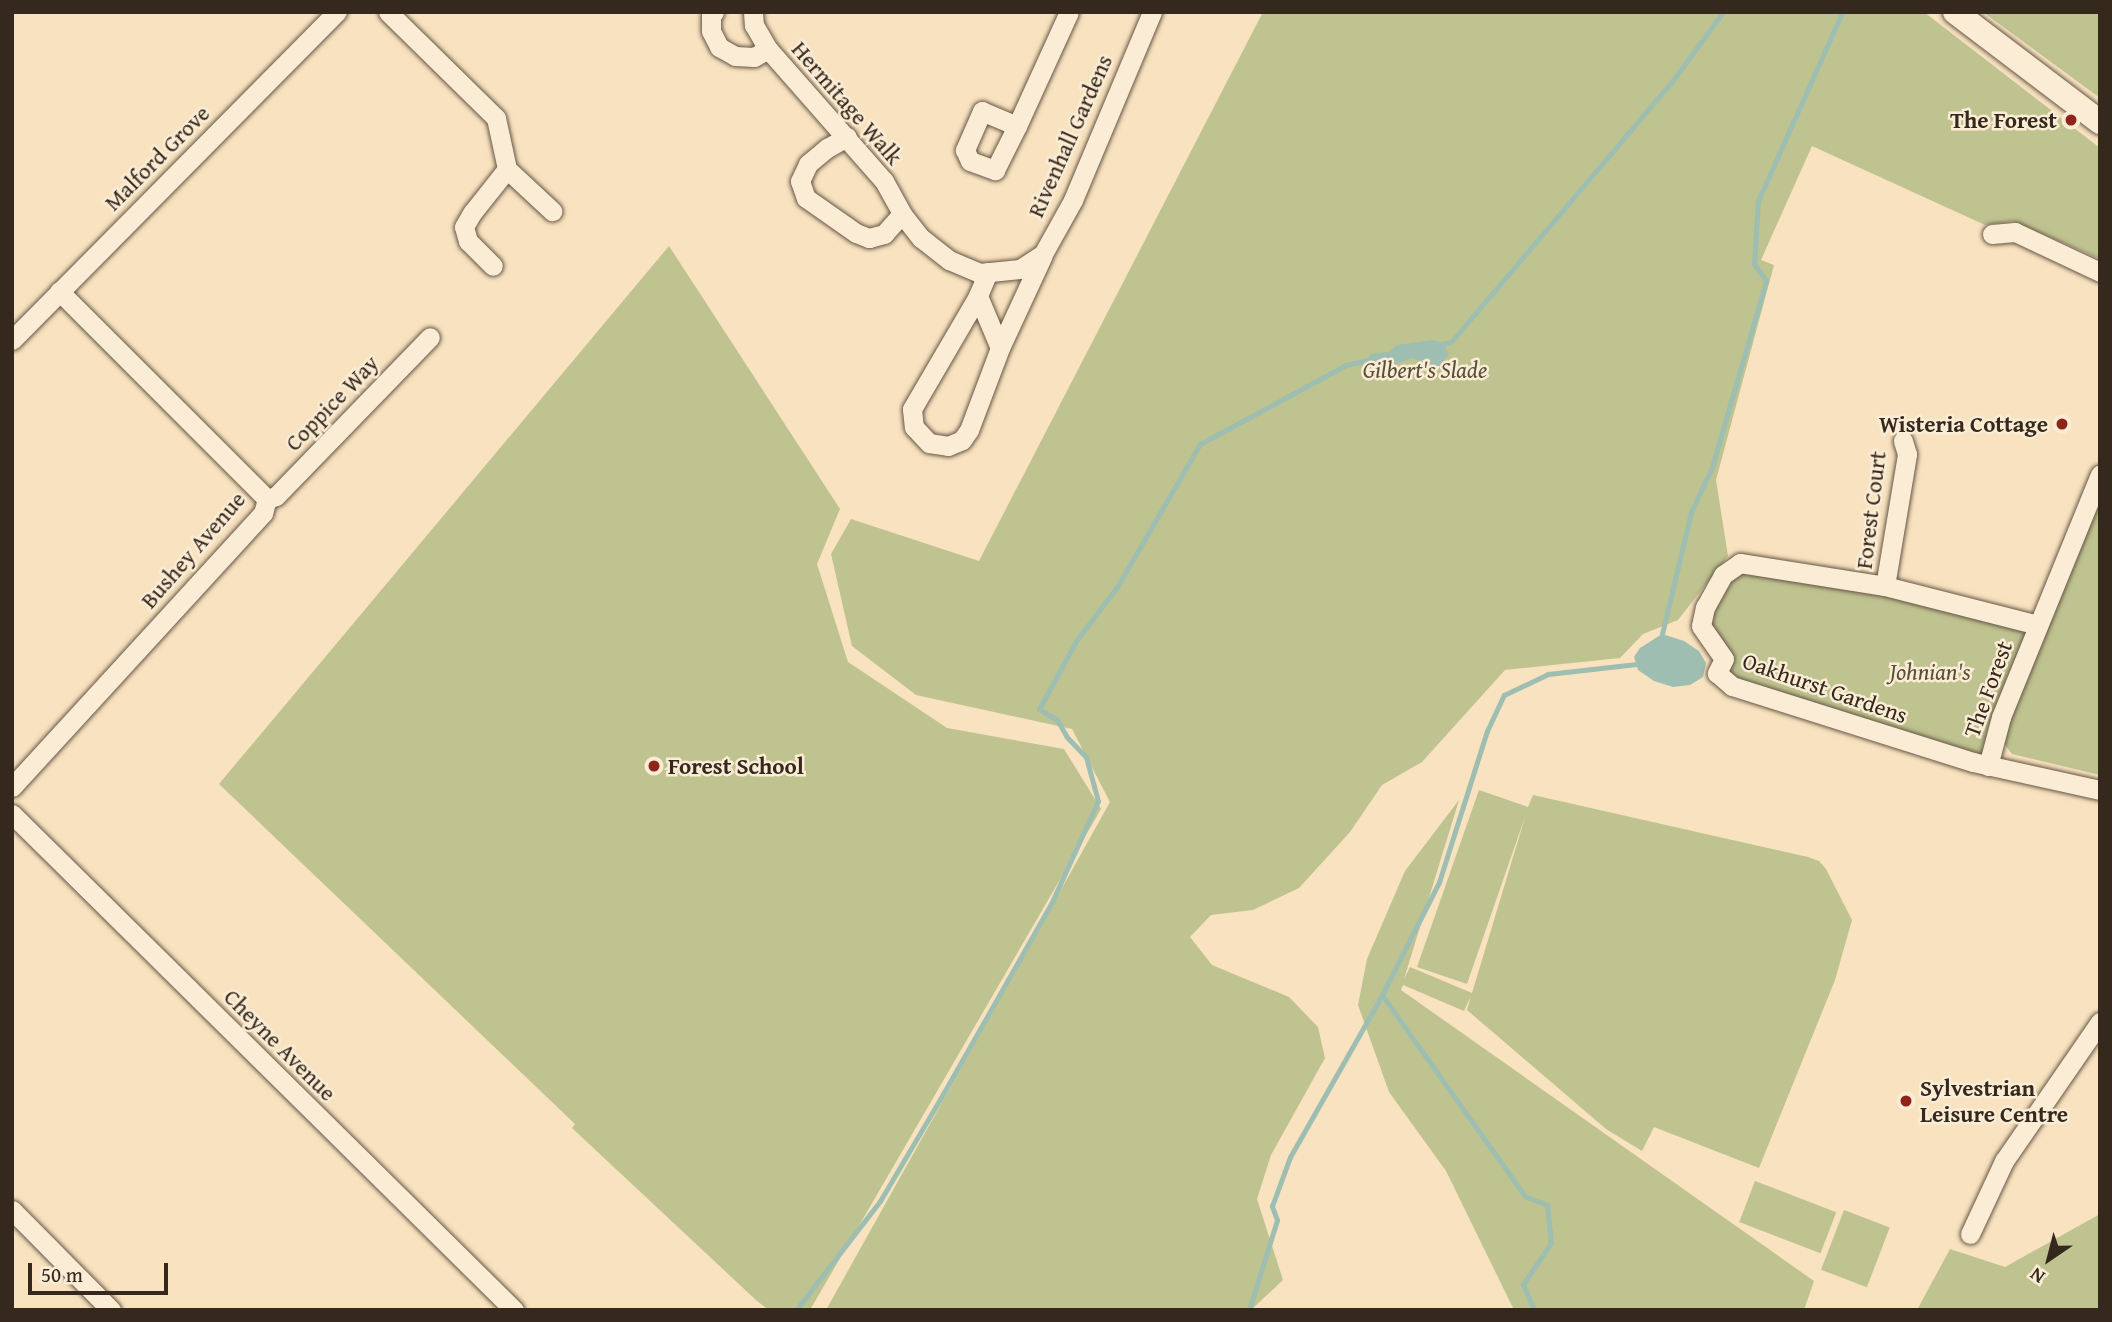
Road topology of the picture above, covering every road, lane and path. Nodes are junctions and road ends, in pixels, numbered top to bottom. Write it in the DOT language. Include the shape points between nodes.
graph roads {
  1 [pos="337,12"];
  2 [pos="388,12"];
  3 [pos="714,12"];
  4 [pos="753,12"];
  5 [pos="1069,12"];
  6 [pos="1152,12"];
  7 [pos="1955,12"];
  8 [pos="768,49"];
  9 [pos="2100,122"];
  10 [pos="1017,126"];
  11 [pos="847,137"];
  12 [pos="508,169"];
  13 [pos="552,211"];
  14 [pos="901,214"];
  15 [pos="1992,234"];
  16 [pos="1043,254"];
  17 [pos="494,267"];
  18 [pos="1020,269"];
  19 [pos="988,272"];
  20 [pos="2100,272"];
  21 [pos="60,291"];
  22 [pos="978,296"];
  23 [pos="430,337"];
  24 [pos="12,340"];
  25 [pos="1000,348"];
  26 [pos="1903,441"];
  27 [pos="2100,474"];
  28 [pos="267,499"];
  29 [pos="1885,586"];
  30 [pos="2038,625"];
  31 [pos="1988,766"];
  32 [pos="12,788"];
  33 [pos="2100,790"];
  34 [pos="12,814"];
  35 [pos="2100,1022"];
  36 [pos="12,1209"];
  37 [pos="1969,1234"];
  38 [pos="111,1310"];
  39 [pos="514,1310"];
  1 -- 21 [label="street, Malford Grove"];
  2 -- 12 [label="street" via="496,118"];
  3 -- 8 [label="street, Hermitage Walk" via="711,31 719,47 735,56 754,57"];
  4 -- 8 [label="street, Hermitage Walk" via="754,25"];
  5 -- 10 [label="street"];
  6 -- 16 [label="street, Rivenhall Gardens" via="1073,200"];
  7 -- 9 [label="street"];
  8 -- 11 [label="street, Hermitage Walk"];
  11 -- 14 [label="street, Hermitage Walk" via="884,181"];
  11 -- 14 [label="street" via="808,164 800,181 806,198 869,238 884,234"];
  12 -- 13 [label="street"];
  12 -- 17 [label="street" via="464,227 468,241"];
  14 -- 19 [label="street, Hermitage Walk" via="949,260"];
  15 -- 20 [label="street" via="2015,232"];
  16 -- 18 [label="street, Rivenhall Gardens"];
  16 -- 25 [label="street"];
  18 -- 19 [label="street, Hermitage Walk"];
  19 -- 22 [label="street"];
  21 -- 24 [label="street, Malford Grove"];
  21 -- 28 [label="street, Bushey Avenue"];
  22 -- 25 [label="street"];
  22 -- 25 [label="street" via="912,409 914,426 929,443 947,446 962,440"];
  23 -- 28 [label="street, Coppice Way" via="276,496"];
  26 -- 29 [label="street, Forest Court" via="1907,454"];
  27 -- 30 [label="street, The Forest"];
  28 -- 32 [label="street, Bushey Avenue" via="263,513"];
  29 -- 30 [label="street, Oakhurst Gardens"];
  29 -- 31 [label="street, Oakhurst Gardens" via="1740,563 1731,567 1705,607 1701,626 1724,659 1717,673 1732,687"];
  30 -- 31 [label="street, The Forest" via="2001,716"];
  31 -- 33 [label="street, Oakhurst Gardens"];
  34 -- 39 [label="street, Cheyne Avenue"];
  35 -- 37 [label="street" via="2004,1161"];
  36 -- 38 [label="street"];
}
